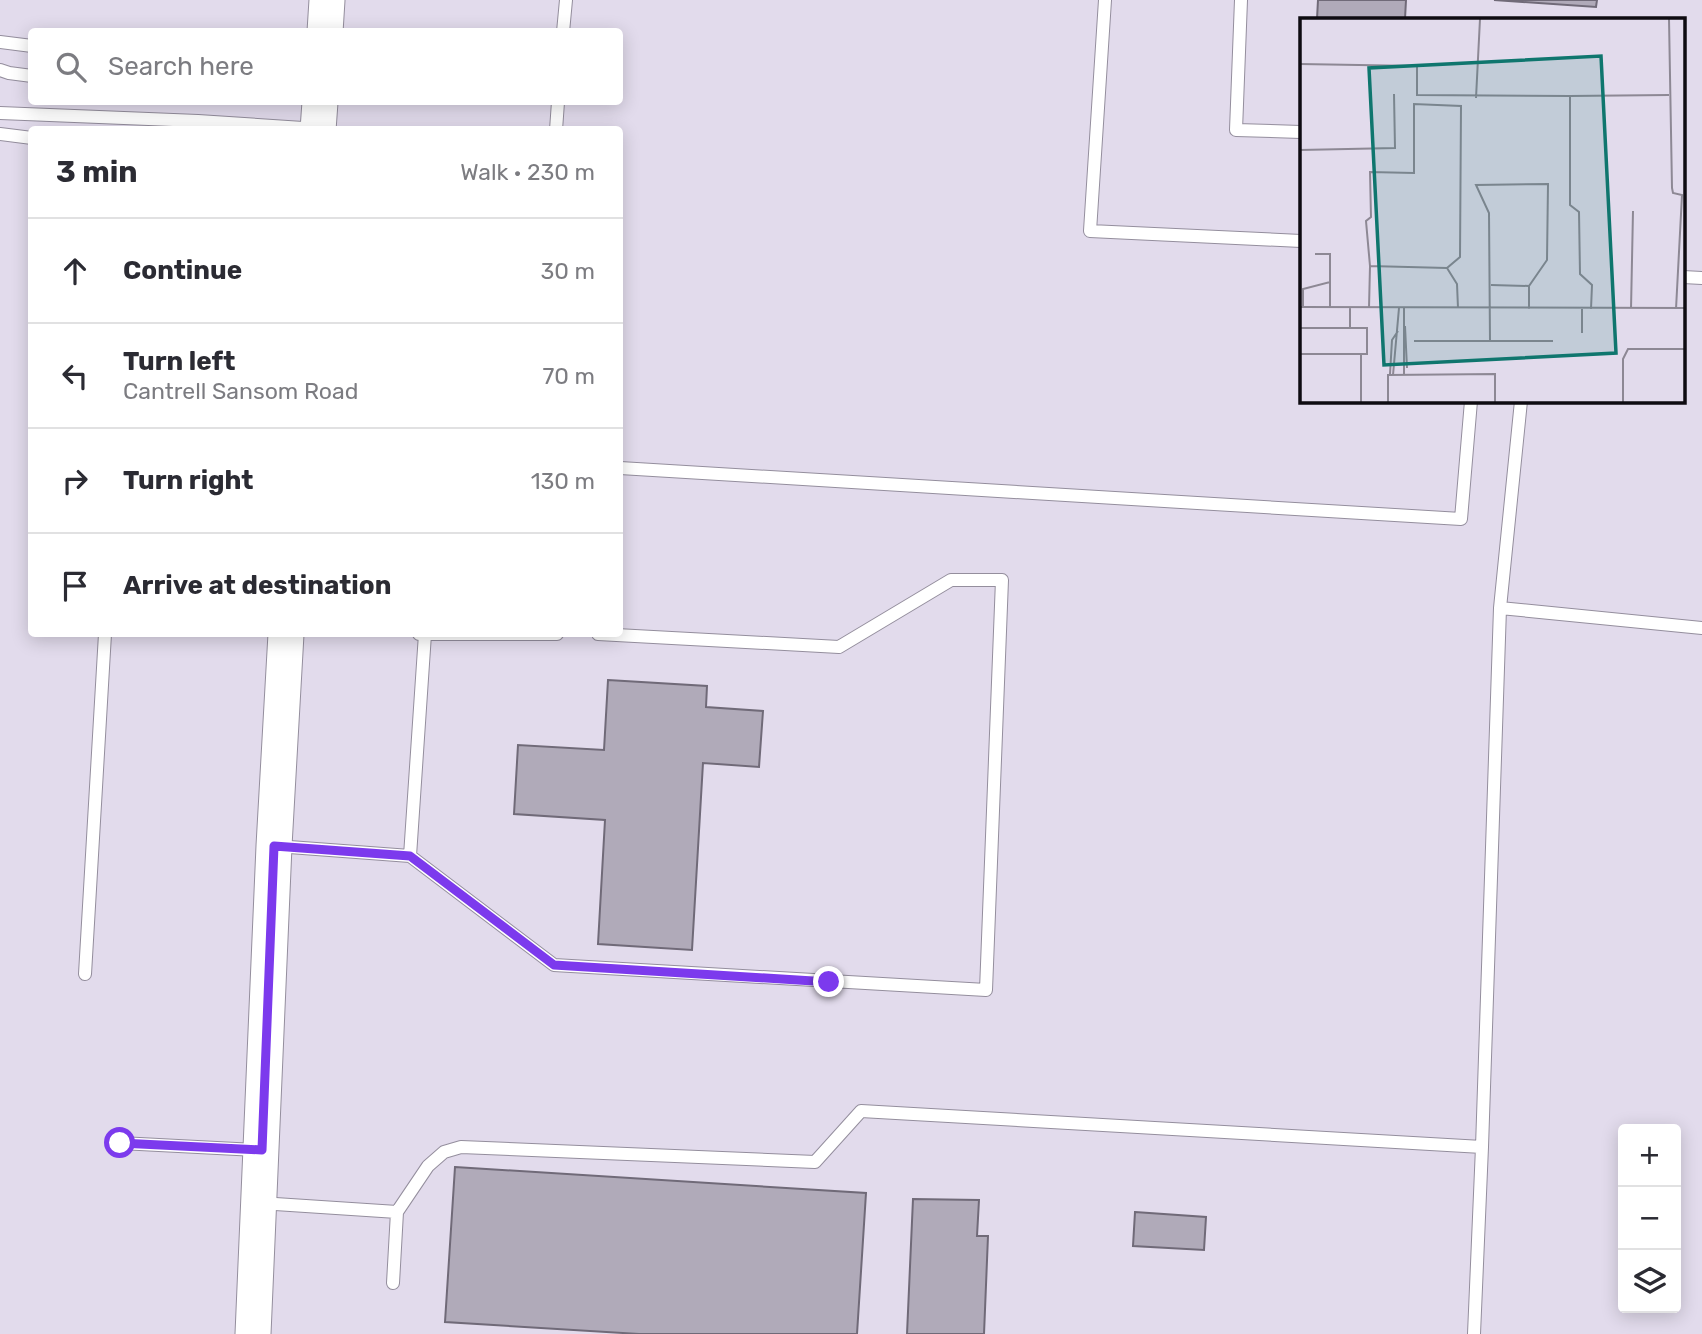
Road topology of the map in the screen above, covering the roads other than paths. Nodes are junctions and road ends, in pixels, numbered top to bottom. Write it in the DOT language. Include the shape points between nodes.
graph roads {
  1 [pos="327,0"];
  2 [pos="566,0"];
  3 [pos="1105,0"];
  4 [pos="1241,0"];
  5 [pos="325,28"];
  6 [pos="563,28"];
  7 [pos="0,42"];
  8 [pos="28,46"];
  9 [pos="0,70"];
  10 [pos="28,76"];
  11 [pos="558,105"];
  12 [pos="0,113"];
  13 [pos="317,113"];
  14 [pos="232,123"];
  15 [pos="226,126"];
  16 [pos="556,126"];
  17 [pos="1300,132"];
  18 [pos="0,134"];
  19 [pos="28,138"];
  20 [pos="1300,241"];
  21 [pos="1684,277"];
  22 [pos="1702,278"];
  23 [pos="1471,402"];
  24 [pos="1521,402"];
  25 [pos="623,468"];
  26 [pos="1500,608"];
  27 [pos="1702,628"];
  28 [pos="623,635"];
  29 [pos="105,637"];
  30 [pos="286,637"];
  31 [pos="425,637"];
  32 [pos="274,846"];
  33 [pos="410,856"];
  34 [pos="85,974"];
  35 [pos="120,1143"];
  36 [pos="1482,1147"];
  37 [pos="262,1150"];
  38 [pos="259,1203"];
  39 [pos="397,1212"];
  40 [pos="393,1283"];
  41 [pos="253,1334"];
  42 [pos="1474,1334"];
  1 -- 5 [label="main road"];
  2 -- 6 [label="lane"];
  3 -- 20 [label="lane" via="1090,231"];
  4 -- 17 [label="lane" via="1237,130"];
  7 -- 8 [label="lane"];
  9 -- 10 [label="lane"];
  11 -- 16 [label="lane"];
  12 -- 14 [label="lane"];
  13 -- 14 [label="lane"];
  14 -- 15 [label="lane"];
  18 -- 19 [label="lane"];
  21 -- 22 [label="lane"];
  23 -- 25 [label="lane" via="1461,519"];
  24 -- 26 [label="lane"];
  26 -- 27 [label="lane"];
  26 -- 36 [label="lane"];
  28 -- 33 [label="lane" via="839,647 951,580 1002,580 986,990 554,965"];
  29 -- 34 [label="lane"];
  30 -- 32 [label="main road"];
  31 -- 33 [label="lane"];
  32 -- 33 [label="lane"];
  32 -- 37 [label="main road"];
  35 -- 37 [label="lane"];
  36 -- 39 [label="lane" via="861,1111 815,1162 461,1147 444,1152 428,1166"];
  36 -- 42 [label="lane"];
  37 -- 38 [label="main road"];
  38 -- 39 [label="lane"];
  38 -- 41 [label="main road"];
  39 -- 40 [label="lane"];
}
